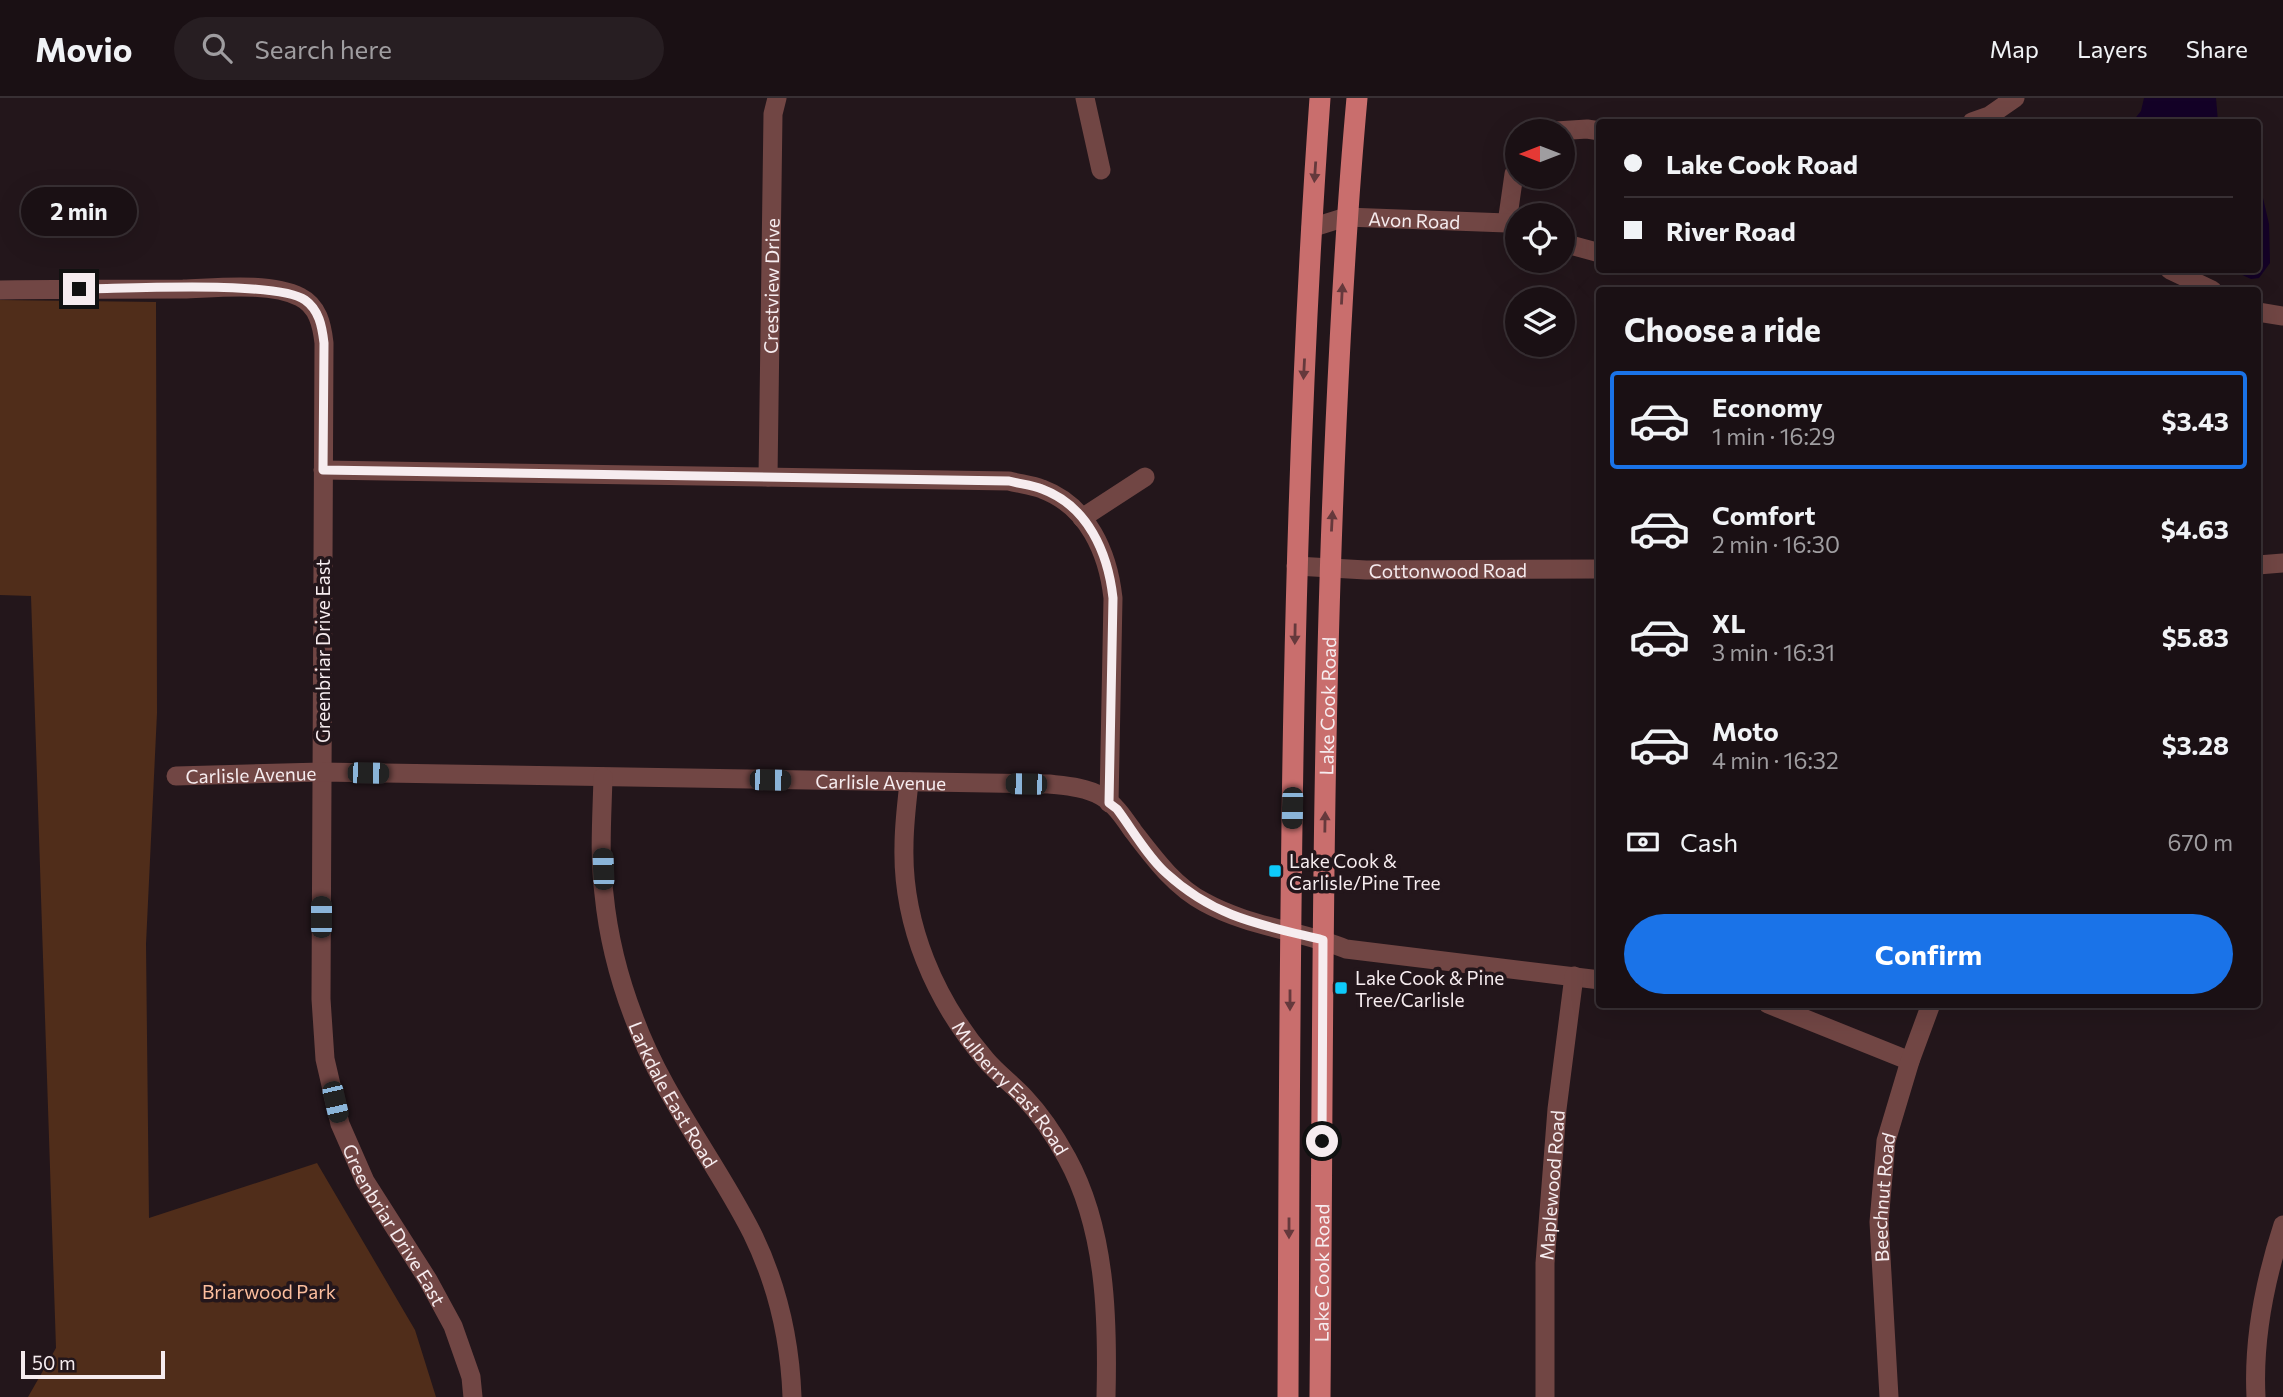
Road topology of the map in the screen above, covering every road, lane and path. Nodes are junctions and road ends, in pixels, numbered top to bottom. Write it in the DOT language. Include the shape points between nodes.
graph roads {
  1 [pos="777,98"];
  2 [pos="1085,98"];
  3 [pos="1320,98"];
  4 [pos="1357,98"];
  5 [pos="2015,98"];
  6 [pos="1980,119"];
  7 [pos="1575,130"];
  8 [pos="1596,130"];
  9 [pos="1101,170"];
  10 [pos="1346,217"];
  11 [pos="1505,225"];
  12 [pos="1311,228"];
  13 [pos="1575,246"];
  14 [pos="1596,252"];
  15 [pos="2177,273"];
  16 [pos="2206,287"];
  17 [pos="0,290"];
  18 [pos="2261,313"];
  19 [pos="2283,316"];
  20 [pos="323,470"];
  21 [pos="768,477"];
  22 [pos="1146,477"];
  23 [pos="1082,518"];
  24 [pos="2283,564"];
  25 [pos="2261,565"];
  26 [pos="1296,566"];
  27 [pos="1330,568"];
  28 [pos="1596,569"];
  29 [pos="321,772"];
  30 [pos="176,776"];
  31 [pos="603,777"];
  32 [pos="909,782"];
  33 [pos="1109,803"];
  34 [pos="1291,932"];
  35 [pos="1323,940"];
  36 [pos="1574,976"];
  37 [pos="1596,979"];
  38 [pos="1778,1008"];
  39 [pos="1930,1008"];
  40 [pos="1910,1061"];
  41 [pos="2283,1225"];
  42 [pos="473,1397"];
  43 [pos="792,1397"];
  44 [pos="1106,1397"];
  45 [pos="1288,1397"];
  46 [pos="1320,1397"];
  47 [pos="1545,1397"];
  48 [pos="1889,1397"];
  49 [pos="2256,1397"];
  1 -- 21 [label="street, Crestview Drive" via="773,114"];
  2 -- 9 [label="street"];
  3 -- 12 [label="main road, Lake Cook Road, one-way"];
  4 -- 10 [label="main road, Lake Cook Road"];
  5 -- 6 [label="street"];
  7 -- 8 [label="street"];
  10 -- 11 [label="street, Avon Road"];
  10 -- 12 [label="street, Avon Road"];
  27 -- 10 [label="main road, Lake Cook Road, one-way"];
  12 -- 26 [label="main road, Lake Cook Road, one-way"];
  13 -- 14 [label="street"];
  15 -- 16 [label="street"];
  17 -- 20 [label="street, Greenbriar Drive East" via="236,288 283,291 303,298 322,324"];
  18 -- 19 [label="street"];
  20 -- 21 [label="street"];
  20 -- 29 [label="street, Greenbriar Drive East"];
  21 -- 23 [label="street" via="1009,481 1042,489 1070,504"];
  22 -- 23 [label="street"];
  23 -- 33 [label="street" via="1104,551 1113,598"];
  24 -- 25 [label="street"];
  26 -- 27 [label="street, Cottonwood Road"];
  26 -- 34 [label="main road, Lake Cook Road, one-way"];
  27 -- 28 [label="street, Cottonwood Road"];
  35 -- 27 [label="main road, Lake Cook Road, one-way"];
  29 -- 30 [label="street, Carlisle Avenue"];
  29 -- 31 [label="street, Carlisle Avenue"];
  29 -- 42 [label="street, Greenbriar Drive East" via="321,999 325,1059 340,1124 365,1181 453,1326"];
  31 -- 32 [label="street, Carlisle Avenue"];
  31 -- 43 [label="street, Larkdale East Road" via="604,894 634,1018 770,1277 791,1360"];
  32 -- 33 [label="street, Carlisle Avenue" via="1049,784 1082,788"];
  32 -- 44 [label="street, Mulberry East Road" via="906,892 935,984 980,1054 1047,1125 1068,1159 1089,1212 1101,1269"];
  33 -- 34 [label="street, Carlisle Avenue" via="1164,872 1202,901 1242,920"];
  34 -- 35 [label="street, Carlisle Avenue"];
  34 -- 45 [label="main road, Lake Cook Road, one-way"];
  35 -- 36 [label="street, Carlisle Avenue" via="1346,949"];
  35 -- 46 [label="main road, Lake Cook Road"];
  36 -- 37 [label="street, Carlisle Avenue"];
  36 -- 47 [label="street, Maplewood Road" via="1557,1109 1545,1263"];
  38 -- 40 [label="street"];
  39 -- 40 [label="street, Beechnut Road"];
  40 -- 48 [label="street, Beechnut Road" via="1886,1141 1879,1222"];
  41 -- 49 [label="street" via="2262,1304"];
}
